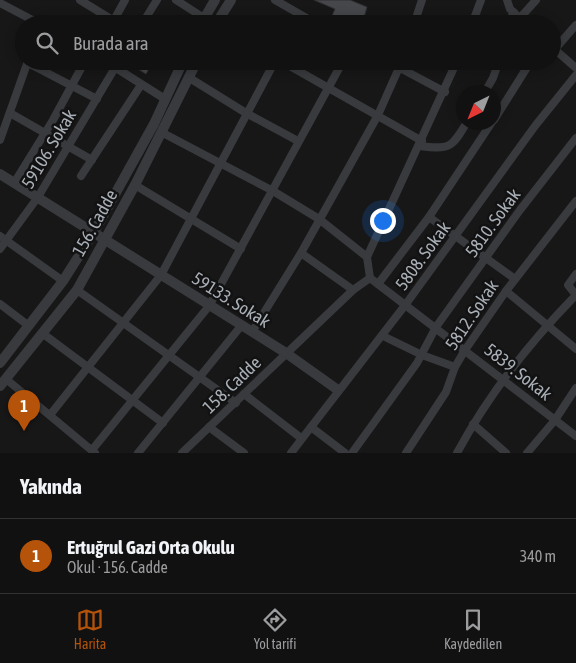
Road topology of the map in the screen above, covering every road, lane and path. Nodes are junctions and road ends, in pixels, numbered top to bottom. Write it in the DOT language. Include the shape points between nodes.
graph roads {
  1 [pos="80,0"];
  2 [pos="125,0"];
  3 [pos="157,0"];
  4 [pos="176,0"];
  5 [pos="215,0"];
  6 [pos="231,0"];
  7 [pos="275,0"];
  8 [pos="422,0"];
  9 [pos="481,0"];
  10 [pos="507,0"];
  11 [pos="536,0"];
  12 [pos="0,3"];
  13 [pos="513,12"];
  14 [pos="23,15"];
  15 [pos="105,15"];
  16 [pos="119,15"];
  17 [pos="148,15"];
  18 [pos="195,15"];
  19 [pos="206,15"];
  20 [pos="222,15"];
  21 [pos="301,15"];
  22 [pos="417,15"];
  23 [pos="475,15"];
  24 [pos="512,15"];
  25 [pos="516,15"];
  26 [pos="523,15"];
  27 [pos="576,25"];
  28 [pos="561,41"];
  29 [pos="561,54"];
  30 [pos="576,68"];
  31 [pos="25,70"];
  32 [pos="43,70"];
  33 [pos="80,70"];
  34 [pos="114,70"];
  35 [pos="123,70"];
  36 [pos="179,70"];
  37 [pos="192,70"];
  38 [pos="270,70"];
  39 [pos="298,70"];
  40 [pos="338,70"];
  41 [pos="399,70"];
  42 [pos="409,70"];
  43 [pos="454,70"];
  44 [pos="496,70"];
  45 [pos="525,70"];
  46 [pos="576,75"];
  47 [pos="188,77"];
  48 [pos="141,84"];
  49 [pos="72,85"];
  50 [pos="490,85"];
  51 [pos="328,86"];
  52 [pos="445,92"];
  53 [pos="97,99"];
  54 [pos="165,99"];
  55 [pos="501,108"];
  56 [pos="10,113"];
  57 [pos="246,113"];
  58 [pos="378,115"];
  59 [pos="461,130"];
  60 [pos="487,130"];
  61 [pos="162,132"];
  62 [pos="45,133"];
  63 [pos="576,138"];
  64 [pos="0,140"];
  65 [pos="298,141"];
  66 [pos="421,143"];
  67 [pos="69,146"];
  68 [pos="92,160"];
  69 [pos="222,163"];
  70 [pos="0,174"];
  71 [pos="81,176"];
  72 [pos="14,183"];
  73 [pos="135,185"];
  74 [pos="273,191"];
  75 [pos="38,198"];
  76 [pos="576,201"];
  77 [pos="429,216"];
  78 [pos="191,217"];
  79 [pos="319,219"];
  80 [pos="94,232"];
  81 [pos="455,236"];
  82 [pos="3,238"];
  83 [pos="105,239"];
  84 [pos="0,249"];
  85 [pos="241,249"];
  86 [pos="301,253"];
  87 [pos="367,256"];
  88 [pos="486,258"];
  89 [pos="576,274"];
  90 [pos="161,275"];
  91 [pos="370,278"];
  92 [pos="515,279"];
  93 [pos="63,281"];
  94 [pos="378,284"];
  95 [pos="77,290"];
  96 [pos="354,290"];
  97 [pos="506,291"];
  98 [pos="576,295"];
  99 [pos="0,304"];
  100 [pos="406,304"];
  101 [pos="210,306"];
  102 [pos="123,324"];
  103 [pos="548,324"];
  104 [pos="29,326"];
  105 [pos="241,326"];
  106 [pos="436,327"];
  107 [pos="252,332"];
  108 [pos="42,333"];
  109 [pos="383,336"];
  110 [pos="576,349"];
  111 [pos="465,350"];
  112 [pos="286,353"];
  113 [pos="168,355"];
  114 [pos="422,355"];
  115 [pos="0,363"];
  116 [pos="88,367"];
  117 [pos="455,367"];
  118 [pos="199,378"];
  119 [pos="2,380"];
  120 [pos="503,380"];
  121 [pos="576,388"];
  122 [pos="338,390"];
  123 [pos="244,394"];
  124 [pos="134,400"];
  125 [pos="236,403"];
  126 [pos="50,415"];
  127 [pos="555,420"];
  128 [pos="163,423"];
  129 [pos="473,424"];
  130 [pos="311,427"];
  131 [pos="209,428"];
  132 [pos="576,436"];
  133 [pos="301,438"];
  134 [pos="94,452"];
  135 [pos="138,453"];
  136 [pos="182,453"];
  137 [pos="244,453"];
  138 [pos="291,453"];
  139 [pos="345,453"];
  140 [pos="352,453"];
  141 [pos="406,453"];
  142 [pos="457,453"];
  143 [pos="506,453"];
  144 [pos="527,453"];
  1 -- 15 [label="street"];
  2 -- 16 [label="street"];
  3 -- 17 [label="street"];
  4 -- 18 [label="street"];
  5 -- 19 [label="street"];
  6 -- 20 [label="street"];
  7 -- 21 [label="street"];
  8 -- 22 [label="street"];
  9 -- 23 [label="street"];
  10 -- 13 [label="street"];
  11 -- 26 [label="street"];
  12 -- 14 [label="street"];
  13 -- 24 [label="street"];
  13 -- 25 [label="street"];
  27 -- 28 [label="street"];
  29 -- 30 [label="street"];
  31 -- 56 [label="street"];
  32 -- 49 [label="street"];
  33 -- 49 [label="street"];
  34 -- 53 [label="street, 59106. Sokak"];
  35 -- 48 [label="street"];
  36 -- 54 [label="street, 156. Cadde"];
  37 -- 47 [label="street, 156. Cadde"];
  38 -- 57 [label="street"];
  39 -- 51 [label="street"];
  40 -- 51 [label="street"];
  41 -- 58 [label="street"];
  42 -- 52 [label="street"];
  43 -- 52 [label="street"];
  44 -- 50 [label="street"];
  45 -- 55 [label="street"];
  46 -- 81 [label="street, 5808. Sokak"];
  47 -- 57 [label="street"];
  47 -- 61 [label="street, 156. Cadde"];
  48 -- 54 [label="street"];
  48 -- 68 [label="street"];
  49 -- 53 [label="street"];
  49 -- 62 [label="street"];
  51 -- 58 [label="street"];
  51 -- 65 [label="street"];
  52 -- 66 [label="street"];
  53 -- 67 [label="street, 59106. Sokak"];
  54 -- 80 [label="street, 156. Cadde"];
  56 -- 62 [label="street"];
  56 -- 64 [label="street"];
  57 -- 65 [label="street"];
  57 -- 69 [label="street"];
  58 -- 66 [label="street"];
  58 -- 79 [label="street"];
  59 -- 66 [label="street" via="449,147 441,149"];
  60 -- 77 [label="street"];
  61 -- 69 [label="street"];
  61 -- 73 [label="street, 156. Cadde"];
  62 -- 67 [label="street"];
  62 -- 72 [label="street"];
  63 -- 88 [label="street, 5810. Sokak"];
  65 -- 74 [label="street"];
  66 -- 87 [label="street"];
  67 -- 68 [label="street"];
  67 -- 75 [label="street, 59106. Sokak"];
  68 -- 71 [label="street"];
  69 -- 74 [label="street"];
  69 -- 78 [label="street"];
  70 -- 72 [label="street, 59133. Sokak"];
  72 -- 75 [label="street, 59133. Sokak"];
  73 -- 78 [label="street"];
  73 -- 83 [label="street, 156. Cadde"];
  74 -- 79 [label="street"];
  74 -- 85 [label="street"];
  75 -- 80 [label="street, 59133. Sokak"];
  75 -- 82 [label="street, 59106. Sokak"];
  76 -- 92 [label="street, 5812. Sokak"];
  77 -- 81 [label="street"];
  77 -- 94 [label="street"];
  78 -- 85 [label="street"];
  78 -- 90 [label="street"];
  79 -- 86 [label="street"];
  79 -- 87 [label="street"];
  80 -- 83 [label="street, 59133. Sokak"];
  80 -- 93 [label="street, 156. Cadde"];
  81 -- 88 [label="street"];
  81 -- 100 [label="street, 5808. Sokak"];
  82 -- 84 [label="street, 59106. Sokak"];
  82 -- 93 [label="street"];
  83 -- 90 [label="street, 59133. Sokak"];
  83 -- 95 [label="street, 156. Cadde"];
  85 -- 101 [label="street"];
  86 -- 96 [label="street"];
  86 -- 107 [label="street"];
  87 -- 91 [label="street"];
  88 -- 92 [label="street"];
  88 -- 106 [label="street, 5810. Sokak"];
  89 -- 98 [label="street" via="568,285"];
  90 -- 101 [label="street, 59133. Sokak"];
  90 -- 102 [label="street"];
  91 -- 94 [label="street, 5839. Sokak"];
  91 -- 96 [label="street, 158. Cadde"];
  92 -- 97 [label="street, 5812. Sokak"];
  93 -- 104 [label="street, 156. Cadde"];
  94 -- 100 [label="street, 5839. Sokak"];
  95 -- 102 [label="street"];
  95 -- 108 [label="street, 156. Cadde"];
  96 -- 112 [label="street, 158. Cadde"];
  97 -- 103 [label="street"];
  97 -- 111 [label="street, 5812. Sokak"];
  98 -- 103 [label="street"];
  99 -- 104 [label="street"];
  100 -- 106 [label="street, 5839. Sokak"];
  100 -- 109 [label="street, 5808. Sokak"];
  101 -- 105 [label="street, 59133. Sokak"];
  101 -- 113 [label="street"];
  102 -- 113 [label="street"];
  102 -- 116 [label="street"];
  103 -- 110 [label="street"];
  103 -- 120 [label="street"];
  104 -- 115 [label="street, 156. Cadde"];
  105 -- 107 [label="street, 59133. Sokak"];
  105 -- 118 [label="street"];
  106 -- 111 [label="street, 5839. Sokak"];
  106 -- 114 [label="street, 5810. Sokak"];
  107 -- 112 [label="street, 59133. Sokak"];
  108 -- 116 [label="street"];
  108 -- 119 [label="street, 156. Cadde"];
  109 -- 114 [label="street"];
  109 -- 122 [label="street, 5808. Sokak"];
  111 -- 117 [label="street, 5812. Sokak"];
  111 -- 120 [label="street, 5839. Sokak"];
  112 -- 122 [label="street, 59133. Sokak"];
  112 -- 123 [label="street, 158. Cadde"];
  113 -- 118 [label="street"];
  113 -- 124 [label="street"];
  114 -- 117 [label="street"];
  114 -- 140 [label="street, 5810. Sokak"];
  116 -- 124 [label="street"];
  116 -- 126 [label="street"];
  117 -- 141 [label="street, 5812. Sokak" via="446,392"];
  118 -- 125 [label="street"];
  118 -- 128 [label="street"];
  119 -- 126 [label="street"];
  120 -- 127 [label="street, 5839. Sokak"];
  120 -- 129 [label="street"];
  121 -- 127 [label="street"];
  122 -- 130 [label="street, 5808. Sokak"];
  123 -- 125 [label="street, 158. Cadde"];
  123 -- 133 [label="street"];
  124 -- 128 [label="street"];
  124 -- 134 [label="street"];
  125 -- 131 [label="street, 158. Cadde"];
  126 -- 134 [label="street"];
  127 -- 132 [label="street, 5839. Sokak"];
  127 -- 144 [label="street"];
  128 -- 135 [label="street"];
  129 -- 142 [label="street"];
  129 -- 143 [label="street"];
  130 -- 133 [label="street, 5808. Sokak"];
  130 -- 139 [label="street"];
  131 -- 136 [label="street, 158. Cadde"];
  131 -- 137 [label="street"];
  133 -- 138 [label="street, 5808. Sokak"];
}
